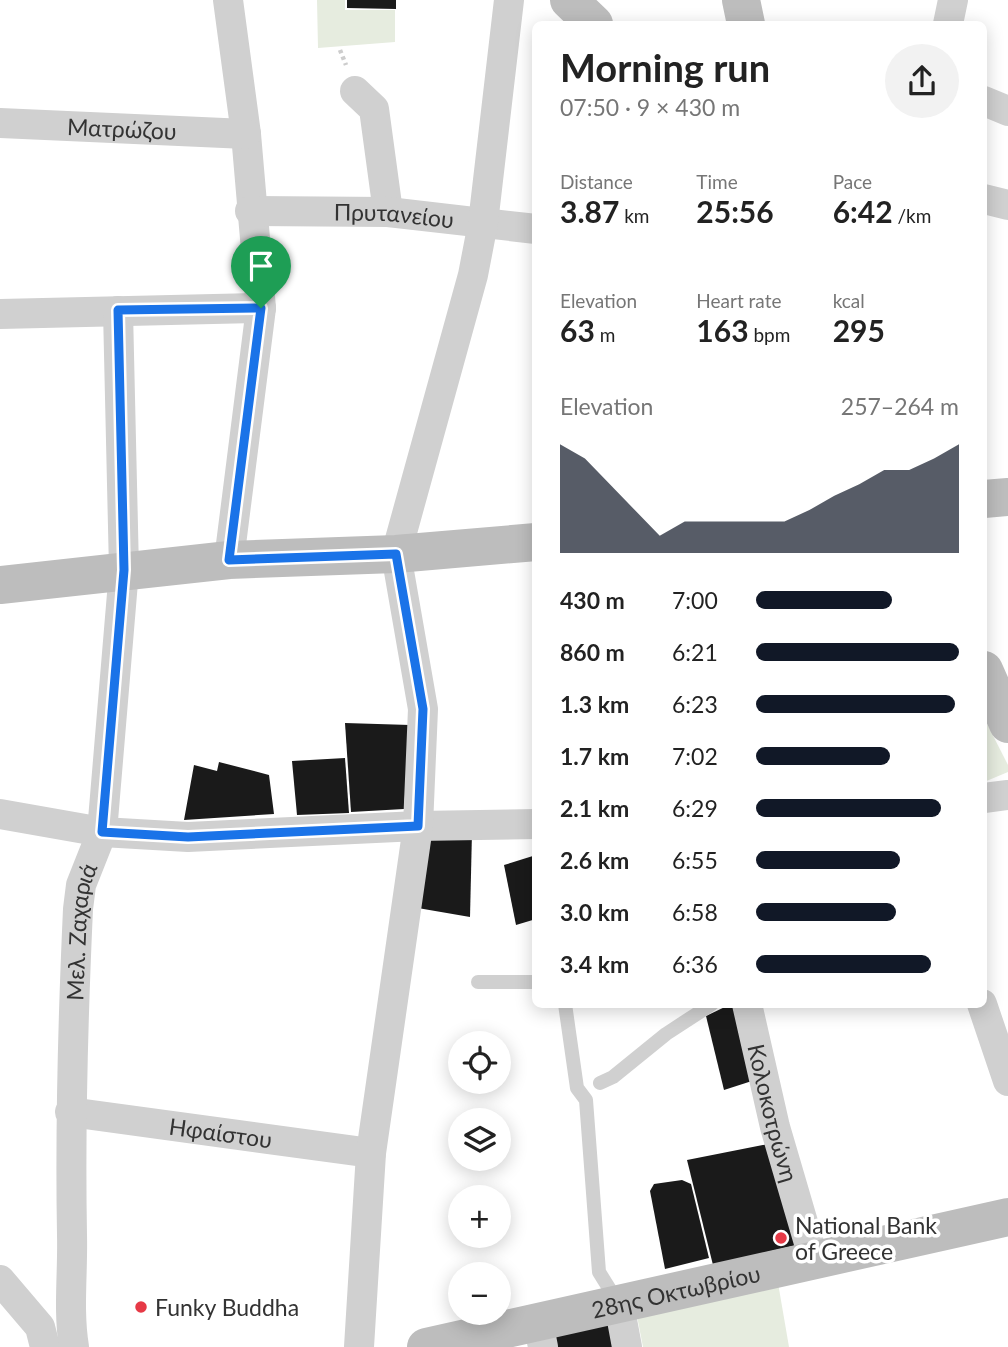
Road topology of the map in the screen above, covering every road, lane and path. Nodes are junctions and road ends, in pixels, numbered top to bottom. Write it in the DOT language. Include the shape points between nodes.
graph roads {
  1 [pos="228,0"];
  2 [pos="509,0"];
  3 [pos="569,0"];
  4 [pos="741,0"];
  5 [pos="953,0"];
  6 [pos="591,21"];
  7 [pos="745,21"];
  8 [pos="949,21"];
  9 [pos="355,91"];
  10 [pos="987,103"];
  11 [pos="1008,111"];
  12 [pos="0,123"];
  13 [pos="246,134"];
  14 [pos="987,200"];
  15 [pos="1008,205"];
  16 [pos="250,211"];
  17 [pos="388,212"];
  18 [pos="483,223"];
  19 [pos="532,229"];
  20 [pos="261,308"];
  21 [pos="118,310"];
  22 [pos="0,314"];
  23 [pos="1008,497"];
  24 [pos="987,499"];
  25 [pos="532,542"];
  26 [pos="396,554"];
  27 [pos="229,560"];
  28 [pos="124,570"];
  29 [pos="0,585"];
  30 [pos="987,676"];
  31 [pos="1005,713"];
  32 [pos="1008,795"];
  33 [pos="987,798"];
  34 [pos="0,814"];
  35 [pos="532,824"];
  36 [pos="418,826"];
  37 [pos="102,832"];
  38 [pos="478,982"];
  39 [pos="532,982"];
  40 [pos="566,1008"];
  41 [pos="706,1008"];
  42 [pos="748,1008"];
  43 [pos="983,1008"];
  44 [pos="1008,1081"];
  45 [pos="600,1083"];
  46 [pos="70,1112"];
  47 [pos="371,1153"];
  48 [pos="1008,1217"];
  49 [pos="814,1260"];
  50 [pos="0,1280"];
  51 [pos="619,1304"];
  52 [pos="72,1333"];
  53 [pos="540,1334"];
  54 [pos="42,1337"];
  55 [pos="359,1347"];
  56 [pos="426,1347"];
  57 [pos="628,1347"];
  1 -- 13 [label="street"];
  2 -- 18 [label="street"];
  3 -- 6 [label="street"];
  4 -- 7 [label="street"];
  5 -- 8 [label="street"];
  9 -- 17 [label="street" via="374,109"];
  10 -- 11 [label="street"];
  12 -- 13 [label="street, Ματρώζου"];
  13 -- 16 [label="street"];
  14 -- 15 [label="street"];
  16 -- 17 [label="street, Πρυτανείου"];
  16 -- 20 [label="street"];
  17 -- 18 [label="street, Πρυτανείου"];
  18 -- 19 [label="street, Πρυτανείου"];
  18 -- 26 [label="street" via="474,275"];
  20 -- 21 [label="street"];
  20 -- 27 [label="street"];
  21 -- 22 [label="street"];
  21 -- 28 [label="street, Μελ. Ζαχαριά"];
  23 -- 24 [label="street"];
  25 -- 26 [label="street"];
  26 -- 27 [label="street"];
  26 -- 36 [label="street" via="423,709"];
  27 -- 28 [label="street"];
  28 -- 29 [label="street"];
  28 -- 37 [label="street, Μελ. Ζαχαριά"];
  30 -- 31 [label="street"];
  32 -- 33 [label="street"];
  34 -- 37 [label="street"];
  35 -- 36 [label="street"];
  36 -- 37 [label="street" via="188,837"];
  36 -- 47 [label="street"];
  37 -- 46 [label="street, Μελ. Ζαχαριά" via="81,885 78,909"];
  38 -- 39 [label="lane"];
  40 -- 51 [label="lane" via="577,1088 586,1100 599,1272"];
  41 -- 45 [label="lane"];
  42 -- 49 [label="street, Κολοκοτρώνη" via="775,1127"];
  43 -- 44 [label="street"];
  46 -- 47 [label="street, Ηφαίστου"];
  46 -- 52 [label="street, Μελ. Ζαχαριά"];
  47 -- 55 [label="street"];
  48 -- 49 [label="street, 28ης Οκτωβρίου"];
  49 -- 51 [label="street, 28ης Οκτωβρίου"];
  50 -- 54 [label="street"];
  51 -- 53 [label="street, 28ης Οκτωβρίου"];
  51 -- 57 [label="street"];
  52 -- 54 [label="street"];
  53 -- 56 [label="street, 28ης Οκτωβρίου"];
}
